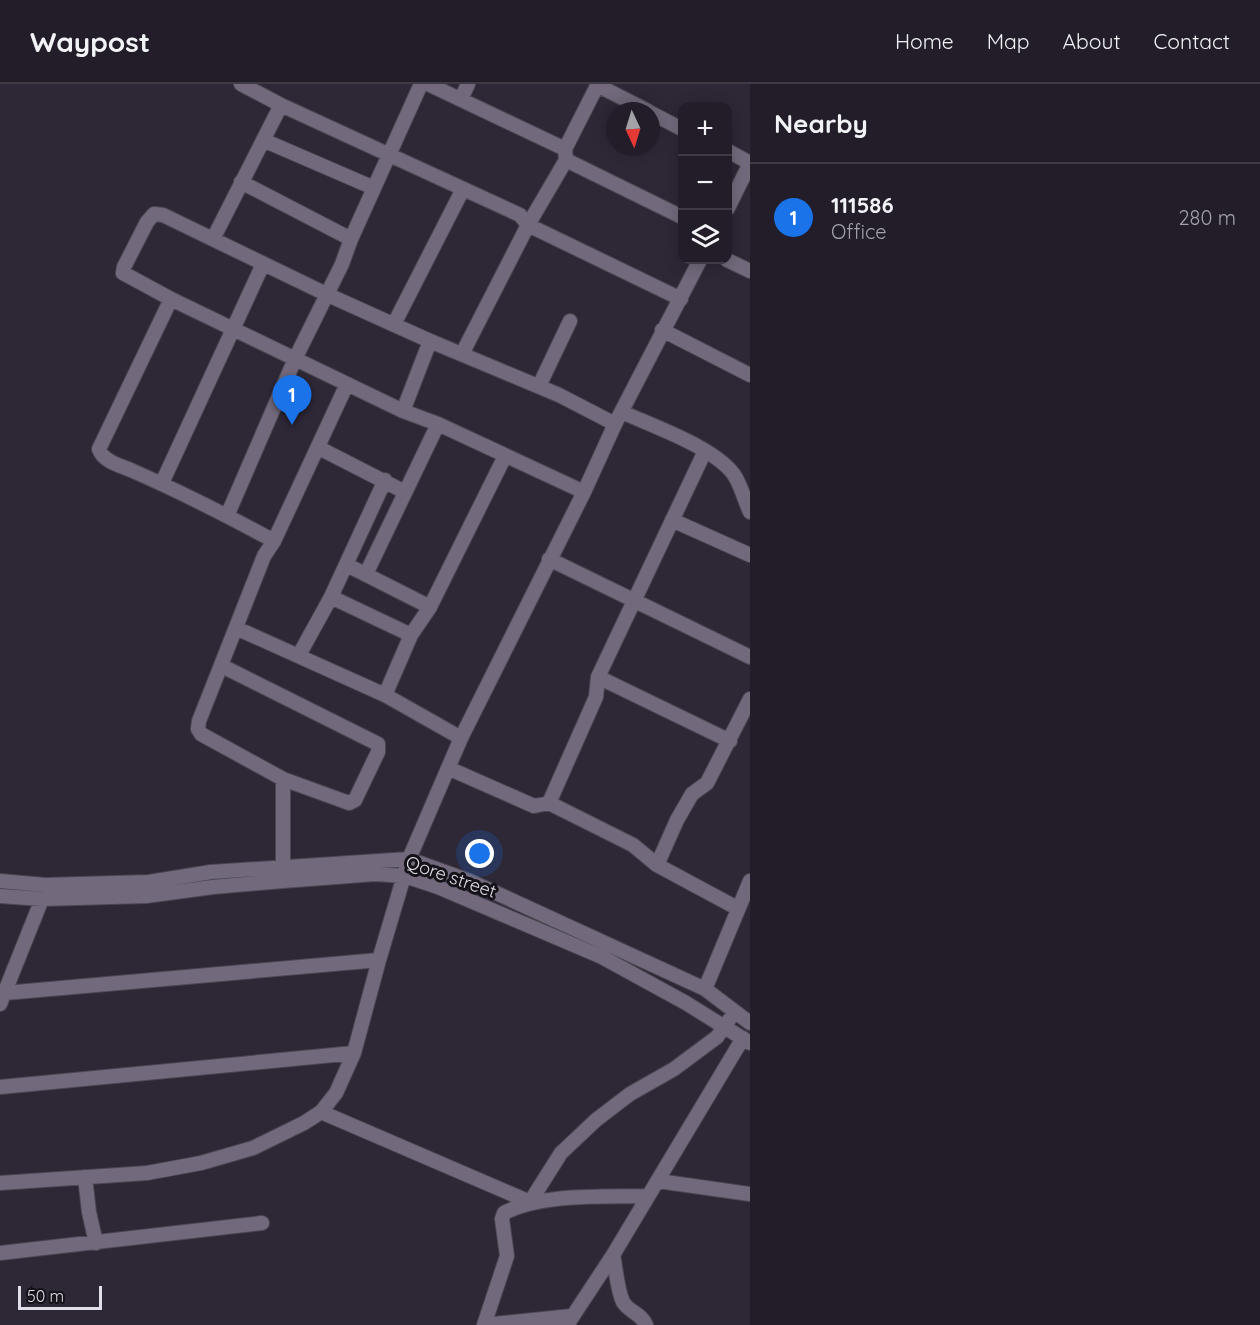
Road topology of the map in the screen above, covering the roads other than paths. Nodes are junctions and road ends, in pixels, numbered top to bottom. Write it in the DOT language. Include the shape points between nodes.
graph roads {
  1 [pos="241,84"];
  2 [pos="421,84"];
  3 [pos="428,84"];
  4 [pos="468,84"];
  5 [pos="597,85"];
  6 [pos="462,99"];
  7 [pos="630,102"];
  8 [pos="281,105"];
  9 [pos="660,118"];
  10 [pos="678,127"];
  11 [pos="263,140"];
  12 [pos="389,154"];
  13 [pos="566,154"];
  14 [pos="732,154"];
  15 [pos="750,163"];
  16 [pos="747,180"];
  17 [pos="241,182"];
  18 [pos="374,188"];
  19 [pos="463,189"];
  20 [pos="732,202"];
  21 [pos="678,215"];
  22 [pos="528,225"];
  23 [pos="213,239"];
  24 [pos="351,239"];
  25 [pos="732,262"];
  26 [pos="264,264"];
  27 [pos="698,264"];
  28 [pos="750,271"];
  29 [pos="326,294"];
  30 [pos="171,299"];
  31 [pos="681,299"];
  32 [pos="570,321"];
  33 [pos="394,324"];
  34 [pos="234,329"];
  35 [pos="662,330"];
  36 [pos="430,341"];
  37 [pos="462,354"];
  38 [pos="295,359"];
  39 [pos="750,375"];
  40 [pos="347,384"];
  41 [pos="539,386"];
  42 [pos="403,411"];
  43 [pos="618,418"];
  44 [pos="438,424"];
  45 [pos="319,448"];
  46 [pos="705,451"];
  47 [pos="505,456"];
  48 [pos="385,480"];
  49 [pos="162,483"];
  50 [pos="405,492"];
  51 [pos="584,492"];
  52 [pos="750,512"];
  53 [pos="226,516"];
  54 [pos="672,520"];
  55 [pos="274,541"];
  56 [pos="750,555"];
  57 [pos="549,560"];
  58 [pos="346,565"];
  59 [pos="366,574"];
  60 [pos="331,597"];
  61 [pos="634,600"];
  62 [pos="430,607"];
  63 [pos="236,628"];
  64 [pos="411,634"];
  65 [pos="299,655"];
  66 [pos="750,657"];
  67 [pos="222,666"];
  68 [pos="598,677"];
  69 [pos="385,695"];
  70 [pos="750,699"];
  71 [pos="461,738"];
  72 [pos="730,741"];
  73 [pos="448,768"];
  74 [pos="283,779"];
  75 [pos="549,803"];
  76 [pos="409,859"];
  77 [pos="657,865"];
  78 [pos="283,867"];
  79 [pos="405,876"];
  80 [pos="0,882"];
  81 [pos="749,885"];
  82 [pos="0,896"];
  83 [pos="42,899"];
  84 [pos="737,908"];
  85 [pos="379,960"];
  86 [pos="705,989"];
  87 [pos="3,999"];
  88 [pos="735,1013"];
  89 [pos="750,1023"];
  90 [pos="724,1028"];
  91 [pos="747,1041"];
  92 [pos="354,1053"];
  93 [pos="0,1087"];
  94 [pos="321,1112"];
  95 [pos="85,1178"];
  96 [pos="658,1181"];
  97 [pos="0,1183"];
  98 [pos="750,1194"];
  99 [pos="647,1196"];
  100 [pos="530,1202"];
  101 [pos="262,1223"];
  102 [pos="96,1243"];
  103 [pos="0,1253"];
  104 [pos="613,1255"];
  105 [pos="569,1321"];
  106 [pos="484,1325"];
  107 [pos="646,1325"];
  1 -- 8 [label="street"];
  2 -- 12 [label="street"];
  3 -- 6 [label="street"];
  4 -- 6 [label="street"];
  5 -- 7 [label="street"];
  5 -- 13 [label="street"];
  6 -- 13 [label="street"];
  8 -- 11 [label="street"];
  8 -- 12 [label="street"];
  9 -- 10 [label="street"];
  11 -- 17 [label="street"];
  11 -- 18 [label="street"];
  12 -- 18 [label="street"];
  12 -- 19 [label="street"];
  13 -- 21 [label="street"];
  13 -- 22 [label="street"];
  14 -- 15 [label="street"];
  15 -- 16 [label="street"];
  16 -- 20 [label="street"];
  17 -- 23 [label="street"];
  17 -- 24 [label="street"];
  18 -- 24 [label="street"];
  19 -- 22 [label="street" via="520,215"];
  19 -- 33 [label="street"];
  22 -- 31 [label="street"];
  22 -- 37 [label="street"];
  23 -- 26 [label="street"];
  23 -- 30 [label="street" via="163,215 154,214 147,222 123,273"];
  24 -- 29 [label="street"];
  25 -- 28 [label="street"];
  26 -- 29 [label="street"];
  26 -- 34 [label="street"];
  27 -- 31 [label="street"];
  29 -- 33 [label="street"];
  29 -- 38 [label="street"];
  30 -- 34 [label="street"];
  30 -- 49 [label="street" via="99,450 109,460"];
  31 -- 35 [label="street"];
  32 -- 41 [label="street"];
  33 -- 36 [label="street"];
  34 -- 38 [label="street"];
  34 -- 49 [label="street"];
  35 -- 39 [label="street"];
  35 -- 43 [label="street"];
  36 -- 37 [label="street"];
  36 -- 42 [label="street"];
  37 -- 41 [label="street"];
  38 -- 40 [label="street"];
  38 -- 53 [label="street"];
  40 -- 42 [label="street"];
  40 -- 45 [label="street"];
  41 -- 43 [label="street"];
  42 -- 44 [label="street"];
  43 -- 46 [label="street"];
  43 -- 51 [label="street"];
  44 -- 47 [label="street"];
  44 -- 50 [label="street"];
  45 -- 48 [label="street"];
  45 -- 55 [label="street"];
  46 -- 52 [label="street" via="723,462 735,477"];
  46 -- 54 [label="street"];
  47 -- 51 [label="street"];
  47 -- 62 [label="street"];
  48 -- 50 [label="street"];
  48 -- 58 [label="street"];
  49 -- 53 [label="street"];
  50 -- 59 [label="street"];
  51 -- 57 [label="street"];
  53 -- 55 [label="street"];
  54 -- 56 [label="street"];
  54 -- 61 [label="street"];
  55 -- 63 [label="street" via="264,556"];
  57 -- 61 [label="street"];
  57 -- 71 [label="street"];
  58 -- 59 [label="street"];
  58 -- 60 [label="street"];
  59 -- 62 [label="street"];
  60 -- 64 [label="street"];
  60 -- 65 [label="street"];
  61 -- 66 [label="street"];
  61 -- 68 [label="street"];
  62 -- 64 [label="street"];
  63 -- 65 [label="street"];
  63 -- 67 [label="street"];
  64 -- 69 [label="street"];
  65 -- 69 [label="street"];
  67 -- 74 [label="street" via="198,729"];
  67 -- 74 [label="street" via="378,744 359,795 349,803"];
  68 -- 72 [label="street"];
  68 -- 75 [label="street" via="596,697"];
  69 -- 71 [label="street"];
  70 -- 72 [label="street"];
  71 -- 73 [label="street"];
  72 -- 77 [label="street" via="707,783 687,802"];
  73 -- 75 [label="street" via="534,806"];
  73 -- 76 [label="street"];
  74 -- 78 [label="street"];
  75 -- 77 [label="street" via="633,845"];
  76 -- 78 [label="street, Qore street"];
  76 -- 79 [label="street"];
  76 -- 86 [label="street, Qore street" via="470,881"];
  77 -- 84 [label="street"];
  78 -- 80 [label="street, Qore street" via="211,872 149,882"];
  79 -- 83 [label="street, Qore street" via="375,874 213,886 146,896"];
  79 -- 85 [label="street"];
  79 -- 90 [label="street, Qore street" via="602,957"];
  81 -- 84 [label="street"];
  82 -- 83 [label="street, Qore street"];
  83 -- 87 [label="street"];
  84 -- 86 [label="street"];
  85 -- 87 [label="street"];
  85 -- 92 [label="street"];
  86 -- 88 [label="street, Qore street"];
  88 -- 89 [label="street, Qore street"];
  88 -- 90 [label="street"];
  90 -- 91 [label="street, Qore street"];
  90 -- 100 [label="street" via="674,1069 630,1094 596,1120 561,1153"];
  91 -- 96 [label="street"];
  92 -- 93 [label="street"];
  92 -- 94 [label="street" via="336,1093"];
  94 -- 95 [label="street" via="253,1148 201,1163"];
  94 -- 100 [label="street"];
  95 -- 97 [label="street"];
  95 -- 102 [label="street"];
  96 -- 98 [label="street"];
  96 -- 99 [label="street"];
  99 -- 100 [label="street"];
  99 -- 104 [label="street"];
  100 -- 106 [label="street" via="504,1213 507,1256"];
  101 -- 102 [label="street"];
  102 -- 103 [label="street"];
  104 -- 105 [label="street"];
  104 -- 107 [label="street" via="622,1300"];
  105 -- 106 [label="street"];
}
